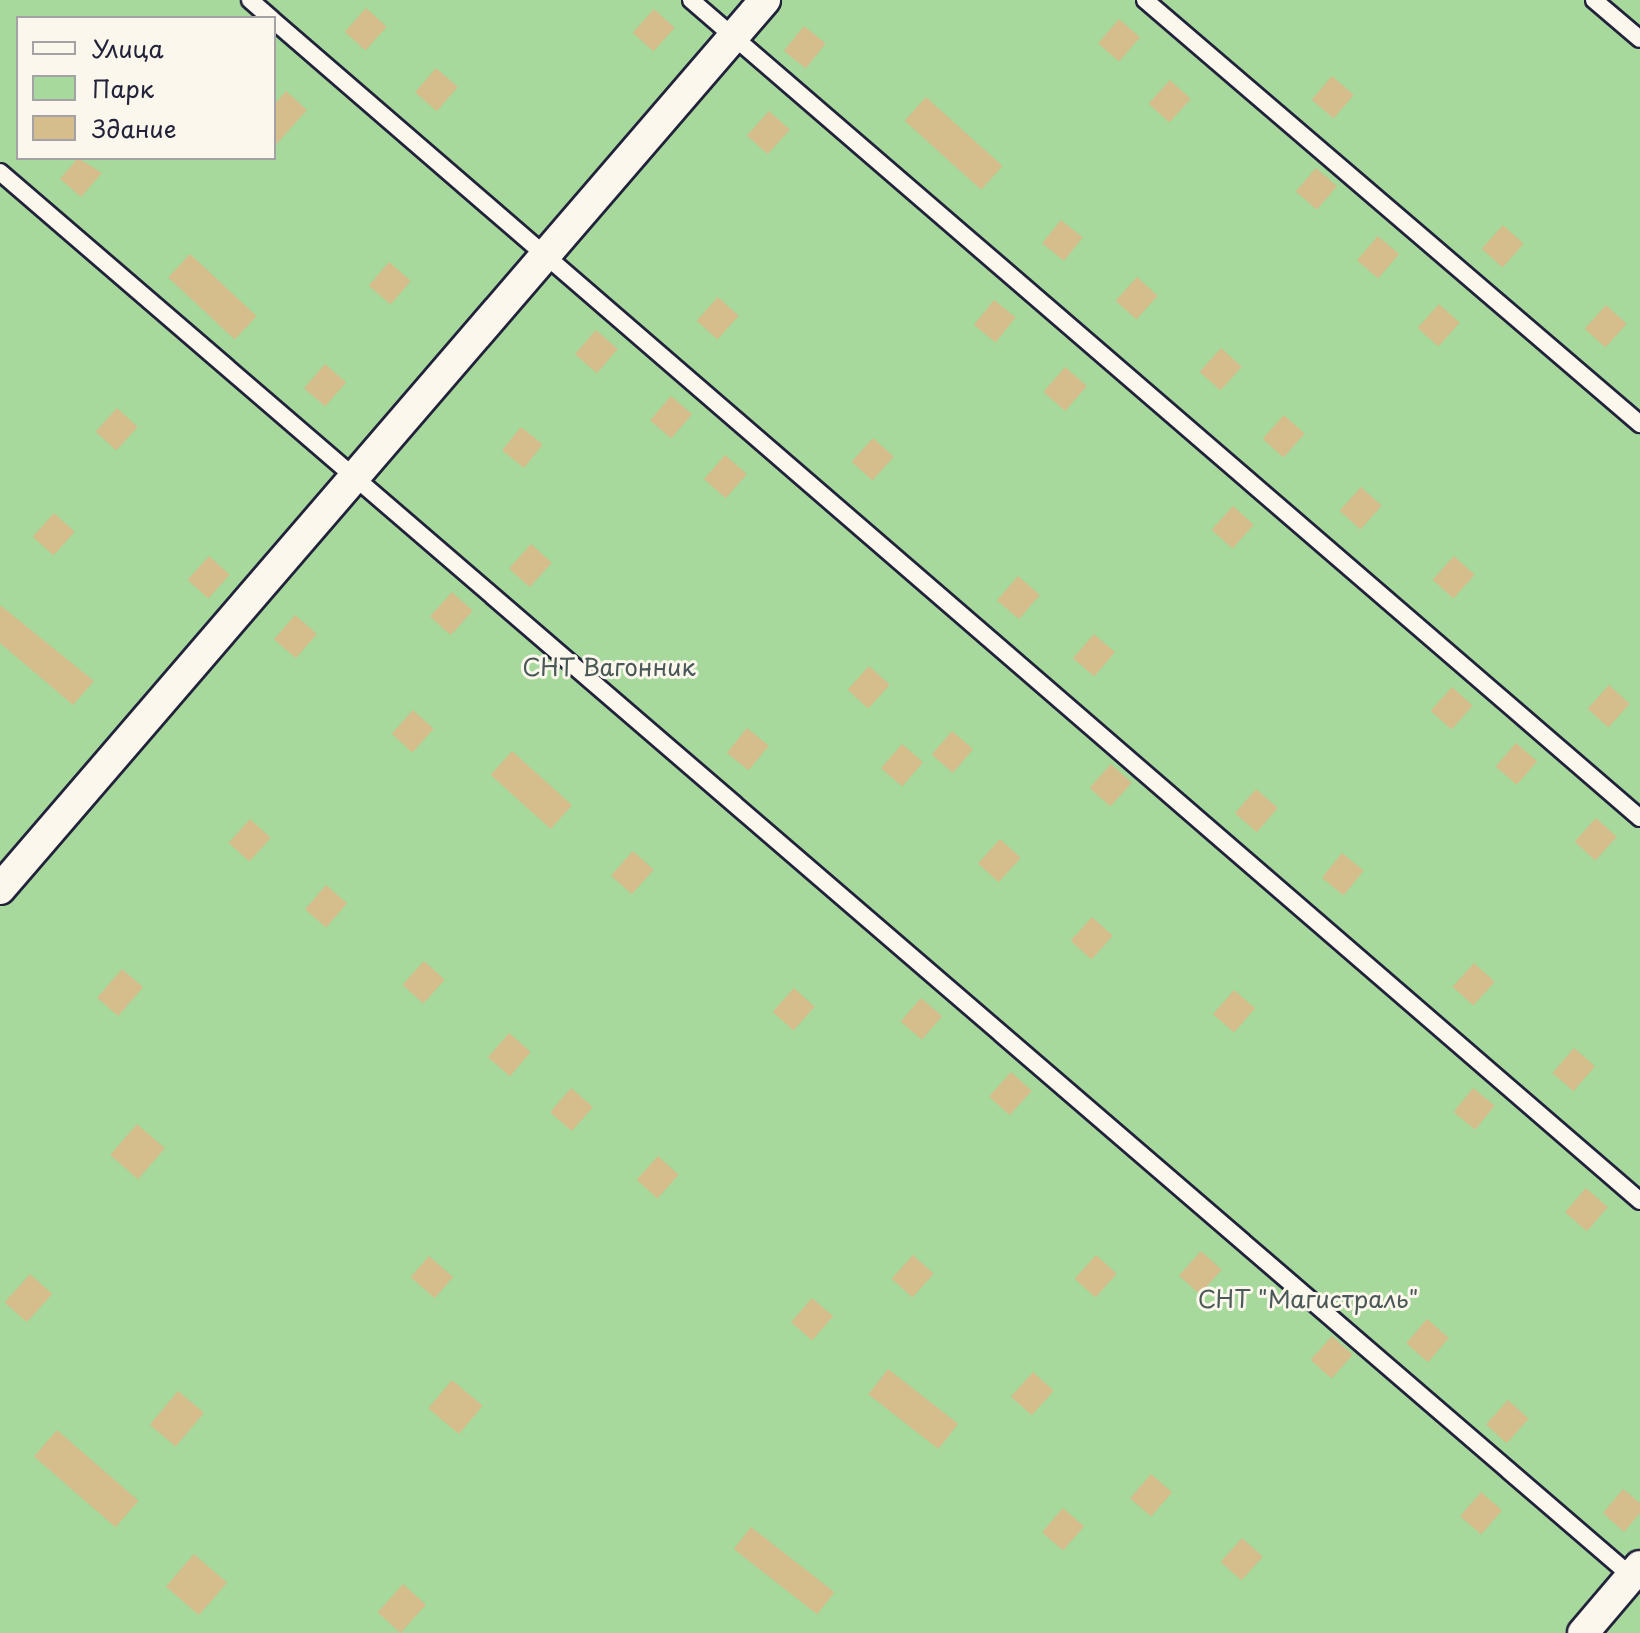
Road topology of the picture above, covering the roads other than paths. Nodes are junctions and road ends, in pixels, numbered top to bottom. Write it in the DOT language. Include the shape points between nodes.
graph roads {
  1 [pos="250,0"];
  2 [pos="691,0"];
  3 [pos="765,0"];
  4 [pos="1145,0"];
  5 [pos="1594,0"];
  6 [pos="268,16"];
  7 [pos="276,23"];
  8 [pos="733,37"];
  9 [pos="1640,39"];
  10 [pos="0,172"];
  11 [pos="545,255"];
  12 [pos="1640,424"];
  13 [pos="357,475"];
  14 [pos="1640,818"];
  15 [pos="0,889"];
  16 [pos="1640,1201"];
  17 [pos="1637,1575"];
  18 [pos="1583,1633"];
  1 -- 6 [label="lane"];
  2 -- 8 [label="lane"];
  3 -- 8 [label="street"];
  4 -- 12 [label="lane"];
  5 -- 9 [label="lane"];
  7 -- 11 [label="lane"];
  8 -- 11 [label="street"];
  8 -- 14 [label="lane"];
  10 -- 13 [label="lane"];
  11 -- 13 [label="street"];
  11 -- 16 [label="lane"];
  13 -- 15 [label="street"];
  13 -- 17 [label="lane"];
  17 -- 18 [label="street"];
}
